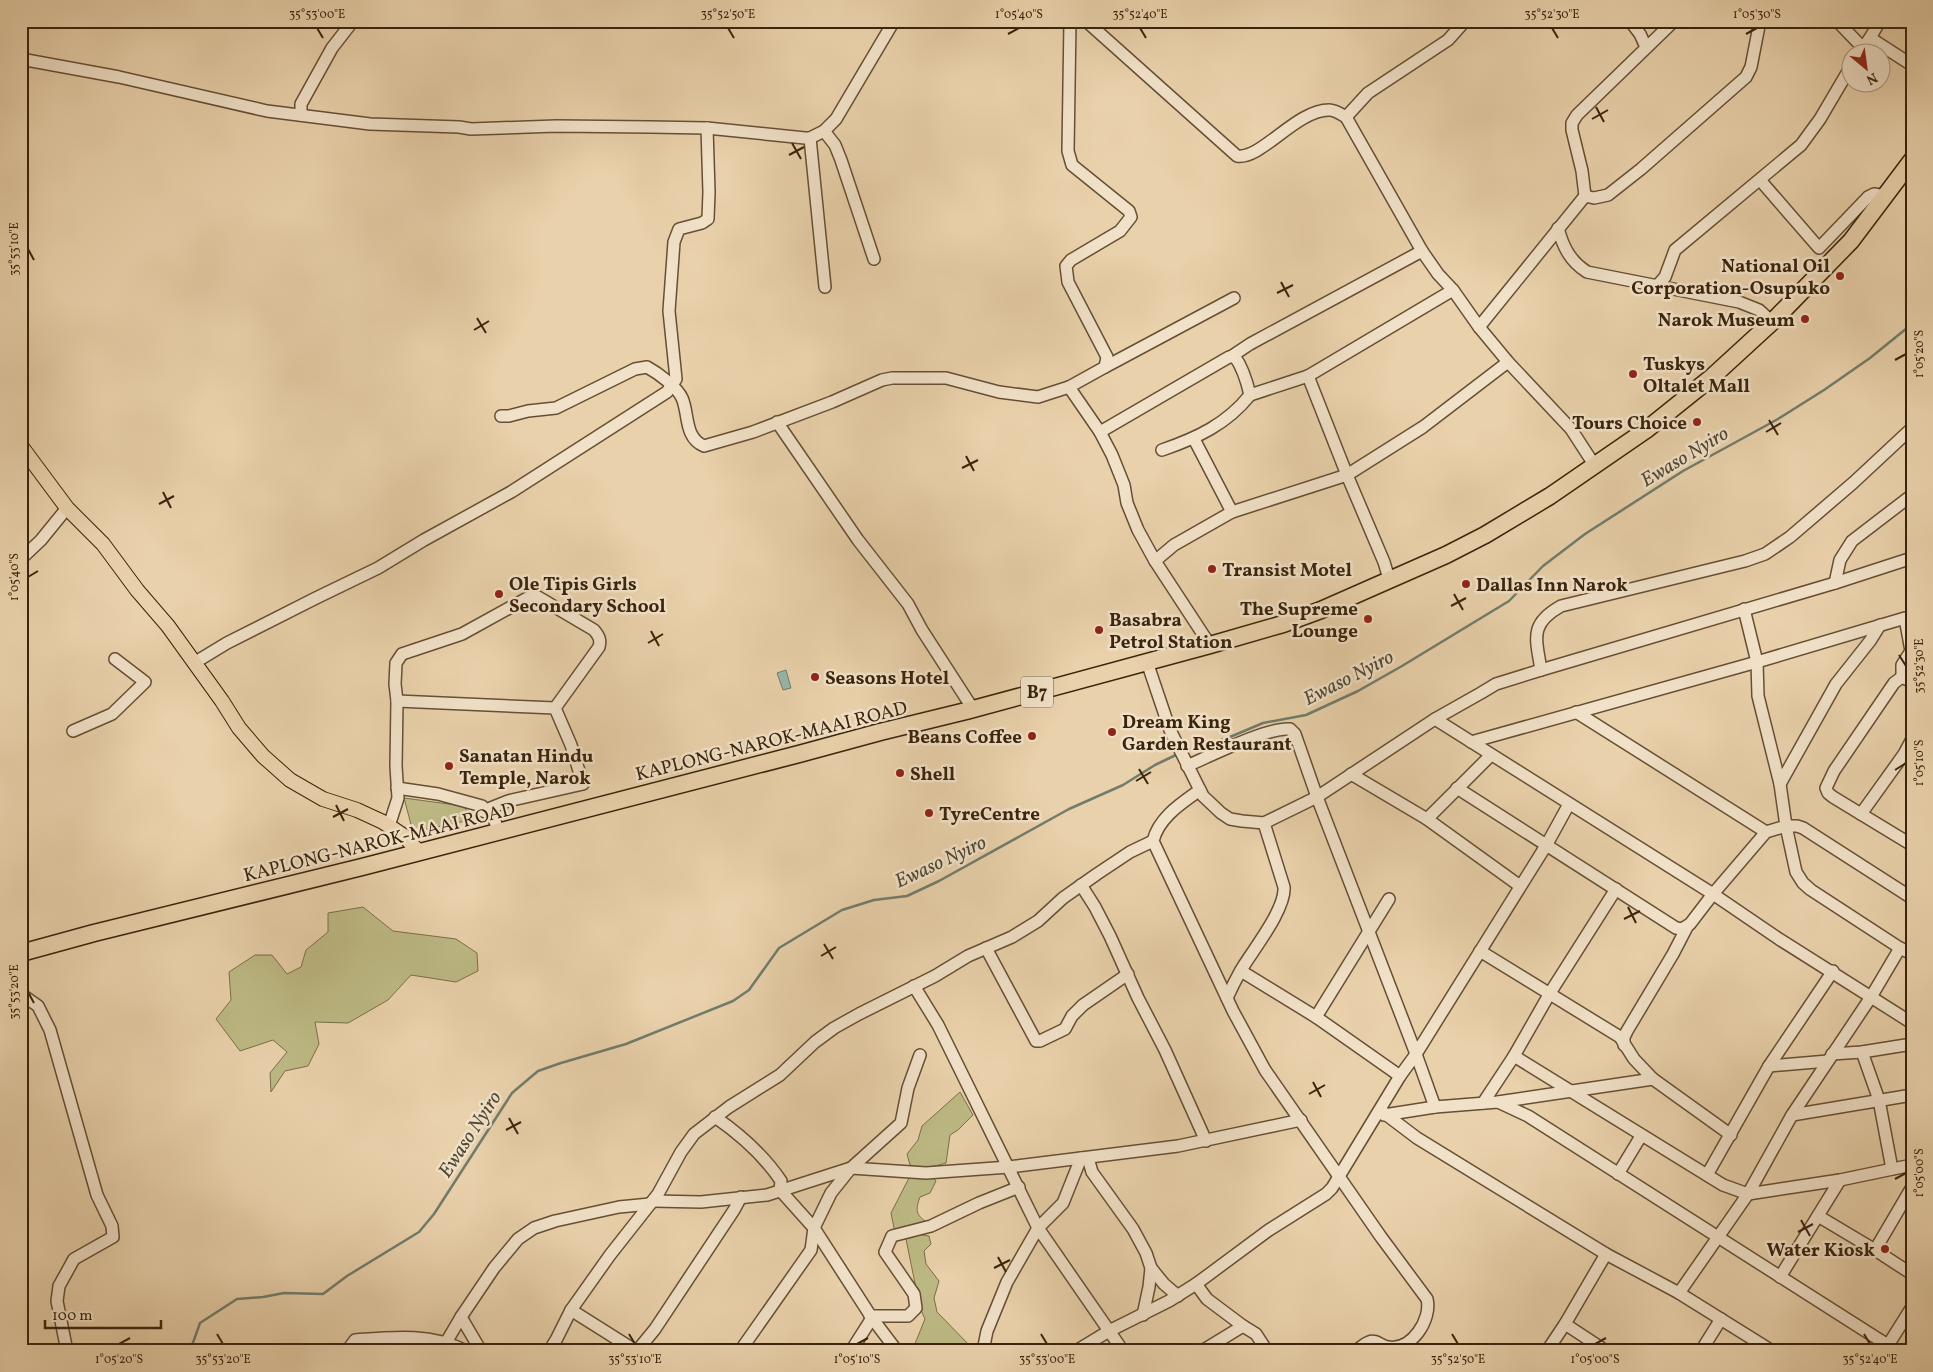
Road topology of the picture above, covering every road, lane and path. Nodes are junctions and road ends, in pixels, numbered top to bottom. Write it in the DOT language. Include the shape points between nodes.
graph roads {
  1 [pos="353,21"];
  2 [pos="894,21"];
  3 [pos="1070,21"];
  4 [pos="1086,21"];
  5 [pos="1465,21"];
  6 [pos="1630,21"];
  7 [pos="1674,21"];
  8 [pos="1760,21"];
  9 [pos="1837,21"];
  10 [pos="1880,21"];
  11 [pos="1860,42"];
  12 [pos="1867,42"];
  13 [pos="1646,47"];
  14 [pos="1890,56"];
  15 [pos="21,59"];
  16 [pos="1912,64"];
  17 [pos="1840,85"];
  18 [pos="301,115"];
  19 [pos="1346,117"];
  20 [pos="707,128"];
  21 [pos="824,131"];
  22 [pos="810,138"];
  23 [pos="1909,170"];
  24 [pos="1760,180"];
  25 [pos="1585,196"];
  26 [pos="1886,196"];
  27 [pos="1558,228"];
  28 [pos="1422,251"];
  29 [pos="874,260"];
  30 [pos="1657,286"];
  31 [pos="824,287"];
  32 [pos="1453,290"];
  33 [pos="1234,298"];
  34 [pos="1772,322"];
  35 [pos="1479,327"];
  36 [pos="1232,356"];
  37 [pos="1508,362"];
  38 [pos="1105,367"];
  39 [pos="1308,376"];
  40 [pos="672,385"];
  41 [pos="1069,387"];
  42 [pos="1250,395"];
  43 [pos="501,416"];
  44 [pos="777,422"];
  45 [pos="1912,428"];
  46 [pos="1100,432"];
  47 [pos="1194,439"];
  48 [pos="22,449"];
  49 [pos="1162,450"];
  50 [pos="1595,466"];
  51 [pos="1347,475"];
  52 [pos="1912,495"];
  53 [pos="67,508"];
  54 [pos="1232,512"];
  55 [pos="1912,558"];
  56 [pos="21,559"];
  57 [pos="1155,561"];
  58 [pos="1389,579"];
  59 [pos="1835,583"];
  60 [pos="1744,609"];
  61 [pos="1908,617"];
  62 [pos="1880,625"];
  63 [pos="1210,645"];
  64 [pos="114,659"];
  65 [pos="1147,662"];
  66 [pos="1757,662"];
  67 [pos="194,663"];
  68 [pos="1541,670"];
  69 [pos="1907,679"];
  70 [pos="397,701"];
  71 [pos="555,708"];
  72 [pos="973,709"];
  73 [pos="1576,712"];
  74 [pos="1435,719"];
  75 [pos="73,731"];
  76 [pos="1912,739"];
  77 [pos="1471,742"];
  78 [pos="1492,755"];
  79 [pos="1187,766"];
  80 [pos="1351,774"];
  81 [pos="1780,784"];
  82 [pos="397,788"];
  83 [pos="1457,788"];
  84 [pos="1200,790"];
  85 [pos="1317,797"];
  86 [pos="1569,804"];
  87 [pos="483,811"];
  88 [pos="1861,814"];
  89 [pos="1427,820"];
  90 [pos="1264,823"];
  91 [pos="389,826"];
  92 [pos="1786,826"];
  93 [pos="498,831"];
  94 [pos="1766,832"];
  95 [pos="1153,841"];
  96 [pos="1547,844"];
  97 [pos="1912,845"];
  98 [pos="419,852"];
  99 [pos="1081,885"];
  100 [pos="1520,886"];
  101 [pos="1616,889"];
  102 [pos="1713,894"];
  103 [pos="1389,898"];
  104 [pos="1912,898"];
  105 [pos="1686,927"];
  106 [pos="1368,930"];
  107 [pos="986,948"];
  108 [pos="1900,948"];
  109 [pos="1480,951"];
  110 [pos="21,954"];
  111 [pos="1912,954"];
  112 [pos="1241,971"];
  113 [pos="1832,972"];
  114 [pos="1128,974"];
  115 [pos="914,986"];
  116 [pos="1550,993"];
  117 [pos="21,994"];
  118 [pos="1870,997"];
  119 [pos="1226,998"];
  120 [pos="1316,1017"];
  121 [pos="1912,1023"];
  122 [pos="1912,1044"];
  123 [pos="1624,1045"];
  124 [pos="1862,1052"];
  125 [pos="1416,1054"];
  126 [pos="920,1055"];
  127 [pos="1514,1056"];
  128 [pos="1830,1058"];
  129 [pos="1769,1066"];
  130 [pos="1400,1076"];
  131 [pos="1652,1079"];
  132 [pos="1570,1090"];
  133 [pos="1912,1095"];
  134 [pos="1879,1100"];
  135 [pos="1483,1102"];
  136 [pos="1498,1102"];
  137 [pos="1435,1107"];
  138 [pos="1382,1112"];
  139 [pos="1792,1115"];
  140 [pos="715,1118"];
  141 [pos="1301,1120"];
  142 [pos="1731,1135"];
  143 [pos="1641,1136"];
  144 [pos="1206,1141"];
  145 [pos="1084,1158"];
  146 [pos="1912,1166"];
  147 [pos="1009,1167"];
  148 [pos="851,1168"];
  149 [pos="1892,1169"];
  150 [pos="1618,1174"];
  151 [pos="1338,1175"];
  152 [pos="1707,1175"];
  153 [pos="1840,1180"];
  154 [pos="1912,1187"];
  155 [pos="1019,1188"];
  156 [pos="780,1190"];
  157 [pos="1748,1194"];
  158 [pos="741,1197"];
  159 [pos="651,1203"];
  160 [pos="1818,1216"];
  161 [pos="814,1228"];
  162 [pos="1038,1228"];
  163 [pos="1719,1237"];
  164 [pos="1876,1250"];
  165 [pos="1606,1254"];
  166 [pos="1151,1268"];
  167 [pos="1912,1274"];
  168 [pos="1780,1277"];
  169 [pos="1196,1284"];
  170 [pos="1679,1293"];
  171 [pos="1178,1296"];
  172 [pos="1912,1307"];
  173 [pos="571,1310"];
  174 [pos="1143,1315"];
  175 [pos="461,1317"];
  176 [pos="871,1317"];
  177 [pos="1721,1319"];
  178 [pos="1565,1324"];
  179 [pos="1243,1326"];
  180 [pos="1109,1331"];
  181 [pos="444,1346"];
  182 [pos="1890,1349"];
  183 [pos="1603,1350"];
  184 [pos="67,1351"];
  185 [pos="347,1351"];
  186 [pos="466,1351"];
  187 [pos="481,1351"];
  188 [pos="548,1351"];
  189 [pos="637,1351"];
  190 [pos="740,1351"];
  191 [pos="851,1351"];
  192 [pos="897,1351"];
  193 [pos="983,1351"];
  194 [pos="1076,1351"];
  195 [pos="1123,1351"];
  196 [pos="1202,1351"];
  197 [pos="1267,1351"];
  198 [pos="1356,1351"];
  199 [pos="1547,1351"];
  200 [pos="1701,1351"];
  201 [pos="1772,1351"];
  1 -- 18 [label="street" via="332,48 300,104"];
  2 -- 21 [label="street" via="836,119"];
  3 -- 38 [label="street" via="1068,151 1072,165 1129,211 1131,217 1120,231 1066,266 1065,273 1074,296 1107,357"];
  4 -- 19 [label="street" via="1240,157 1254,152 1316,112 1330,110"];
  5 -- 19 [label="street" via="1448,40 1368,93"];
  6 -- 13 [label="street"];
  7 -- 13 [label="street"];
  8 -- 25 [label="street" via="1751,67 1736,87 1608,195"];
  9 -- 11 [label="street"];
  10 -- 12 [label="street"];
  13 -- 25 [label="street" via="1572,123"];
  14 -- 16 [label="street"];
  15 -- 18 [label="street" via="119,77 267,111"];
  17 -- 24 [label="street" via="1801,145"];
  18 -- 20 [label="street" via="370,124 471,129 556,126"];
  19 -- 28 [label="street"];
  20 -- 22 [label="street"];
  20 -- 40 [label="street" via="708,219 679,229 674,242 669,311 676,373"];
  21 -- 22 [label="street"];
  21 -- 29 [label="street" via="841,160"];
  22 -- 31 [label="street"];
  23 -- 26 [label="highway, KAPLONG-NAROK-MAAI ROAD / B7"];
  24 -- 26 [label="street" via="1819,248 1868,197 1874,194"];
  24 -- 30 [label="street" via="1675,250 1665,276"];
  25 -- 27 [label="street"];
  26 -- 34 [label="highway, KAPLONG-NAROK-MAAI ROAD / B7" via="1850,240"];
  27 -- 30 [label="street" via="1568,255 1586,272"];
  27 -- 35 [label="street"];
  28 -- 32 [label="street"];
  28 -- 36 [label="street"];
  30 -- 34 [label="street" via="1750,305"];
  32 -- 35 [label="street"];
  32 -- 39 [label="street"];
  33 -- 38 [label="street"];
  34 -- 50 [label="highway, KAPLONG-NAROK-MAAI ROAD / B7" via="1682,402"];
  35 -- 37 [label="street"];
  36 -- 42 [label="street" via="1243,371"];
  36 -- 46 [label="street"];
  37 -- 50 [label="street" via="1571,429"];
  37 -- 51 [label="street" via="1424,427"];
  38 -- 41 [label="street"];
  39 -- 42 [label="street"];
  39 -- 51 [label="street"];
  40 -- 43 [label="street" via="651,369 642,367 556,408"];
  40 -- 44 [label="street" via="682,398 689,429 704,446"];
  40 -- 67 [label="street" via="667,392 511,492 378,568 227,643"];
  41 -- 44 [label="street" via="1038,397 999,392 946,378 892,378"];
  41 -- 46 [label="street"];
  42 -- 47 [label="street" via="1230,416"];
  44 -- 72 [label="street" via="858,540 908,604"];
  45 -- 68 [label="street" via="1822,511 1765,554 1554,610 1544,618 1537,631"];
  46 -- 57 [label="street" via="1124,485 1138,530"];
  47 -- 49 [label="street"];
  47 -- 54 [label="street"];
  48 -- 53 [label="main road"];
  50 -- 58 [label="highway, KAPLONG-NAROK-MAAI ROAD / B7" via="1485,535"];
  51 -- 54 [label="street"];
  51 -- 58 [label="street"];
  52 -- 59 [label="street" via="1852,541 1840,560"];
  53 -- 56 [label="street"];
  53 -- 67 [label="main road" via="104,544"];
  54 -- 57 [label="street" via="1174,545"];
  55 -- 59 [label="street"];
  57 -- 63 [label="street"];
  58 -- 63 [label="highway, KAPLONG-NAROK-MAAI ROAD / B7" via="1321,610"];
  59 -- 60 [label="street"];
  60 -- 66 [label="street"];
  60 -- 68 [label="street"];
  61 -- 62 [label="street"];
  61 -- 69 [label="street" via="1911,651 1902,665"];
  62 -- 66 [label="street"];
  62 -- 81 [label="street" via="1836,684"];
  63 -- 65 [label="highway, KAPLONG-NAROK-MAAI ROAD / B7"];
  64 -- 75 [label="street" via="145,682 112,714"];
  65 -- 72 [label="highway, KAPLONG-NAROK-MAAI ROAD / B7"];
  65 -- 79 [label="street" via="1170,730"];
  66 -- 73 [label="street"];
  66 -- 81 [label="street" via="1758,696"];
  67 -- 91 [label="main road" via="239,728 282,774 323,800 357,810"];
  68 -- 74 [label="street" via="1496,684"];
  69 -- 88 [label="street" via="1889,690 1826,786 1828,793"];
  70 -- 71 [label="street"];
  70 -- 71 [label="street" via="396,663 402,654 462,634 527,598 537,597 594,630 600,642"];
  70 -- 82 [label="street"];
  71 -- 87 [label="street" via="583,784 508,801"];
  72 -- 93 [label="highway, KAPLONG-NAROK-MAAI ROAD / B7"];
  73 -- 77 [label="street"];
  73 -- 94 [label="street"];
  74 -- 77 [label="street"];
  74 -- 80 [label="street"];
  76 -- 88 [label="street"];
  77 -- 78 [label="street"];
  78 -- 83 [label="street"];
  78 -- 86 [label="street"];
  79 -- 84 [label="street"];
  79 -- 85 [label="street" via="1247,741 1290,729 1295,734"];
  80 -- 85 [label="street"];
  80 -- 89 [label="street"];
  81 -- 92 [label="street"];
  82 -- 87 [label="street" via="467,801 482,806"];
  82 -- 91 [label="street" via="398,798"];
  83 -- 89 [label="street"];
  83 -- 96 [label="street"];
  84 -- 90 [label="street" via="1230,819"];
  84 -- 95 [label="street" via="1172,811 1159,826"];
  85 -- 90 [label="street"];
  85 -- 106 [label="street"];
  86 -- 96 [label="street"];
  86 -- 102 [label="street"];
  87 -- 93 [label="street" via="493,815"];
  88 -- 97 [label="street"];
  89 -- 100 [label="street"];
  90 -- 112 [label="street" via="1284,892 1277,913"];
  91 -- 98 [label="main road"];
  92 -- 94 [label="street"];
  92 -- 104 [label="street" via="1803,828"];
  92 -- 108 [label="street" via="1796,872 1803,883"];
  93 -- 98 [label="highway, KAPLONG-NAROK-MAAI ROAD / B7"];
  94 -- 102 [label="street"];
  95 -- 99 [label="street" via="1130,852"];
  95 -- 119 [label="street"];
  96 -- 100 [label="street"];
  96 -- 101 [label="street"];
  98 -- 110 [label="highway, KAPLONG-NAROK-MAAI ROAD / B7"];
  99 -- 107 [label="street" via="1038,921"];
  99 -- 114 [label="street"];
  100 -- 109 [label="street"];
  101 -- 105 [label="street" via="1676,928"];
  101 -- 116 [label="street"];
  102 -- 105 [label="street"];
  102 -- 113 [label="street"];
  103 -- 106 [label="street"];
  105 -- 123 [label="street" via="1624,1036"];
  106 -- 120 [label="street"];
  106 -- 125 [label="street"];
  107 -- 114 [label="street" via="1036,1041 1064,1029 1083,1005"];
  107 -- 115 [label="street"];
  108 -- 111 [label="street"];
  108 -- 118 [label="street"];
  109 -- 116 [label="street"];
  109 -- 125 [label="street"];
  112 -- 119 [label="street"];
  112 -- 120 [label="street"];
  113 -- 118 [label="street"];
  113 -- 129 [label="street"];
  114 -- 144 [label="street"];
  115 -- 140 [label="street" via="834,1028 780,1075"];
  115 -- 147 [label="street" via="938,1025"];
  116 -- 123 [label="street" via="1620,1037"];
  116 -- 127 [label="street"];
  117 -- 184 [label="street" via="38,1006 50,1030 98,1195 114,1237 74,1259 60,1286 57,1301"];
  118 -- 121 [label="street"];
  118 -- 128 [label="street"];
  119 -- 141 [label="street" via="1264,1070"];
  120 -- 130 [label="street"];
  122 -- 124 [label="street"];
  123 -- 131 [label="street"];
  124 -- 128 [label="street"];
  124 -- 134 [label="street"];
  125 -- 130 [label="street"];
  125 -- 137 [label="street"];
  126 -- 148 [label="street" via="908,1088 901,1123"];
  127 -- 132 [label="street"];
  127 -- 135 [label="street"];
  128 -- 129 [label="street"];
  128 -- 139 [label="street"];
  129 -- 142 [label="street"];
  130 -- 138 [label="street"];
  131 -- 132 [label="street"];
  131 -- 142 [label="street"];
  132 -- 136 [label="street"];
  132 -- 143 [label="street"];
  133 -- 134 [label="street"];
  134 -- 139 [label="street"];
  134 -- 149 [label="street"];
  135 -- 136 [label="street"];
  135 -- 137 [label="street"];
  136 -- 150 [label="street" via="1528,1116"];
  137 -- 138 [label="street"];
  138 -- 151 [label="street"];
  138 -- 165 [label="street" via="1417,1138"];
  139 -- 157 [label="street"];
  140 -- 156 [label="street" via="738,1133 765,1160 781,1180"];
  140 -- 159 [label="street" via="694,1134"];
  141 -- 144 [label="street"];
  141 -- 151 [label="street"];
  142 -- 152 [label="street"];
  143 -- 150 [label="street"];
  143 -- 152 [label="street"];
  144 -- 145 [label="street"];
  145 -- 147 [label="street"];
  145 -- 162 [label="street" via="1063,1203"];
  145 -- 166 [label="street" via="1133,1228"];
  146 -- 149 [label="street"];
  147 -- 148 [label="street" via="926,1173"];
  147 -- 155 [label="street"];
  148 -- 156 [label="street"];
  148 -- 161 [label="street" via="831,1193"];
  149 -- 153 [label="street"];
  150 -- 163 [label="street"];
  151 -- 169 [label="street" via="1326,1194 1269,1230"];
  151 -- 198 [label="street" via="1427,1299 1429,1307 1424,1322 1409,1342 1387,1347 1370,1341"];
  152 -- 157 [label="street"];
  153 -- 157 [label="street"];
  153 -- 160 [label="street"];
  154 -- 164 [label="street"];
  155 -- 162 [label="street"];
  155 -- 176 [label="street" via="931,1226 892,1236 885,1252 914,1294 916,1308 908,1316"];
  156 -- 158 [label="street" via="767,1195"];
  156 -- 161 [label="street"];
  157 -- 163 [label="street"];
  158 -- 159 [label="street"];
  158 -- 189 [label="street"];
  159 -- 173 [label="street"];
  159 -- 175 [label="street" via="583,1214 534,1228 508,1248"];
  160 -- 164 [label="street"];
  160 -- 168 [label="street"];
  161 -- 176 [label="street"];
  161 -- 190 [label="street" via="811,1250"];
  162 -- 180 [label="street"];
  162 -- 193 [label="street" via="1007,1282 987,1331"];
  163 -- 168 [label="street"];
  163 -- 170 [label="street"];
  164 -- 167 [label="street"];
  165 -- 170 [label="street"];
  165 -- 178 [label="street"];
  166 -- 171 [label="street"];
  166 -- 174 [label="street"];
  168 -- 182 [label="street"];
  169 -- 171 [label="street"];
  169 -- 179 [label="street" via="1207,1298"];
  170 -- 177 [label="street"];
  171 -- 174 [label="street"];
  172 -- 182 [label="street"];
  173 -- 188 [label="street"];
  173 -- 189 [label="street"];
  174 -- 180 [label="street"];
  175 -- 181 [label="street"];
  175 -- 187 [label="street"];
  176 -- 191 [label="street"];
  176 -- 192 [label="street"];
  177 -- 200 [label="street"];
  177 -- 201 [label="street"];
  178 -- 183 [label="street"];
  178 -- 199 [label="street"];
  179 -- 196 [label="street"];
  179 -- 197 [label="street" via="1256,1334"];
  180 -- 194 [label="street"];
  180 -- 195 [label="street"];
  181 -- 185 [label="street" via="407,1336 384,1337 355,1340"];
  181 -- 186 [label="street"];
}
